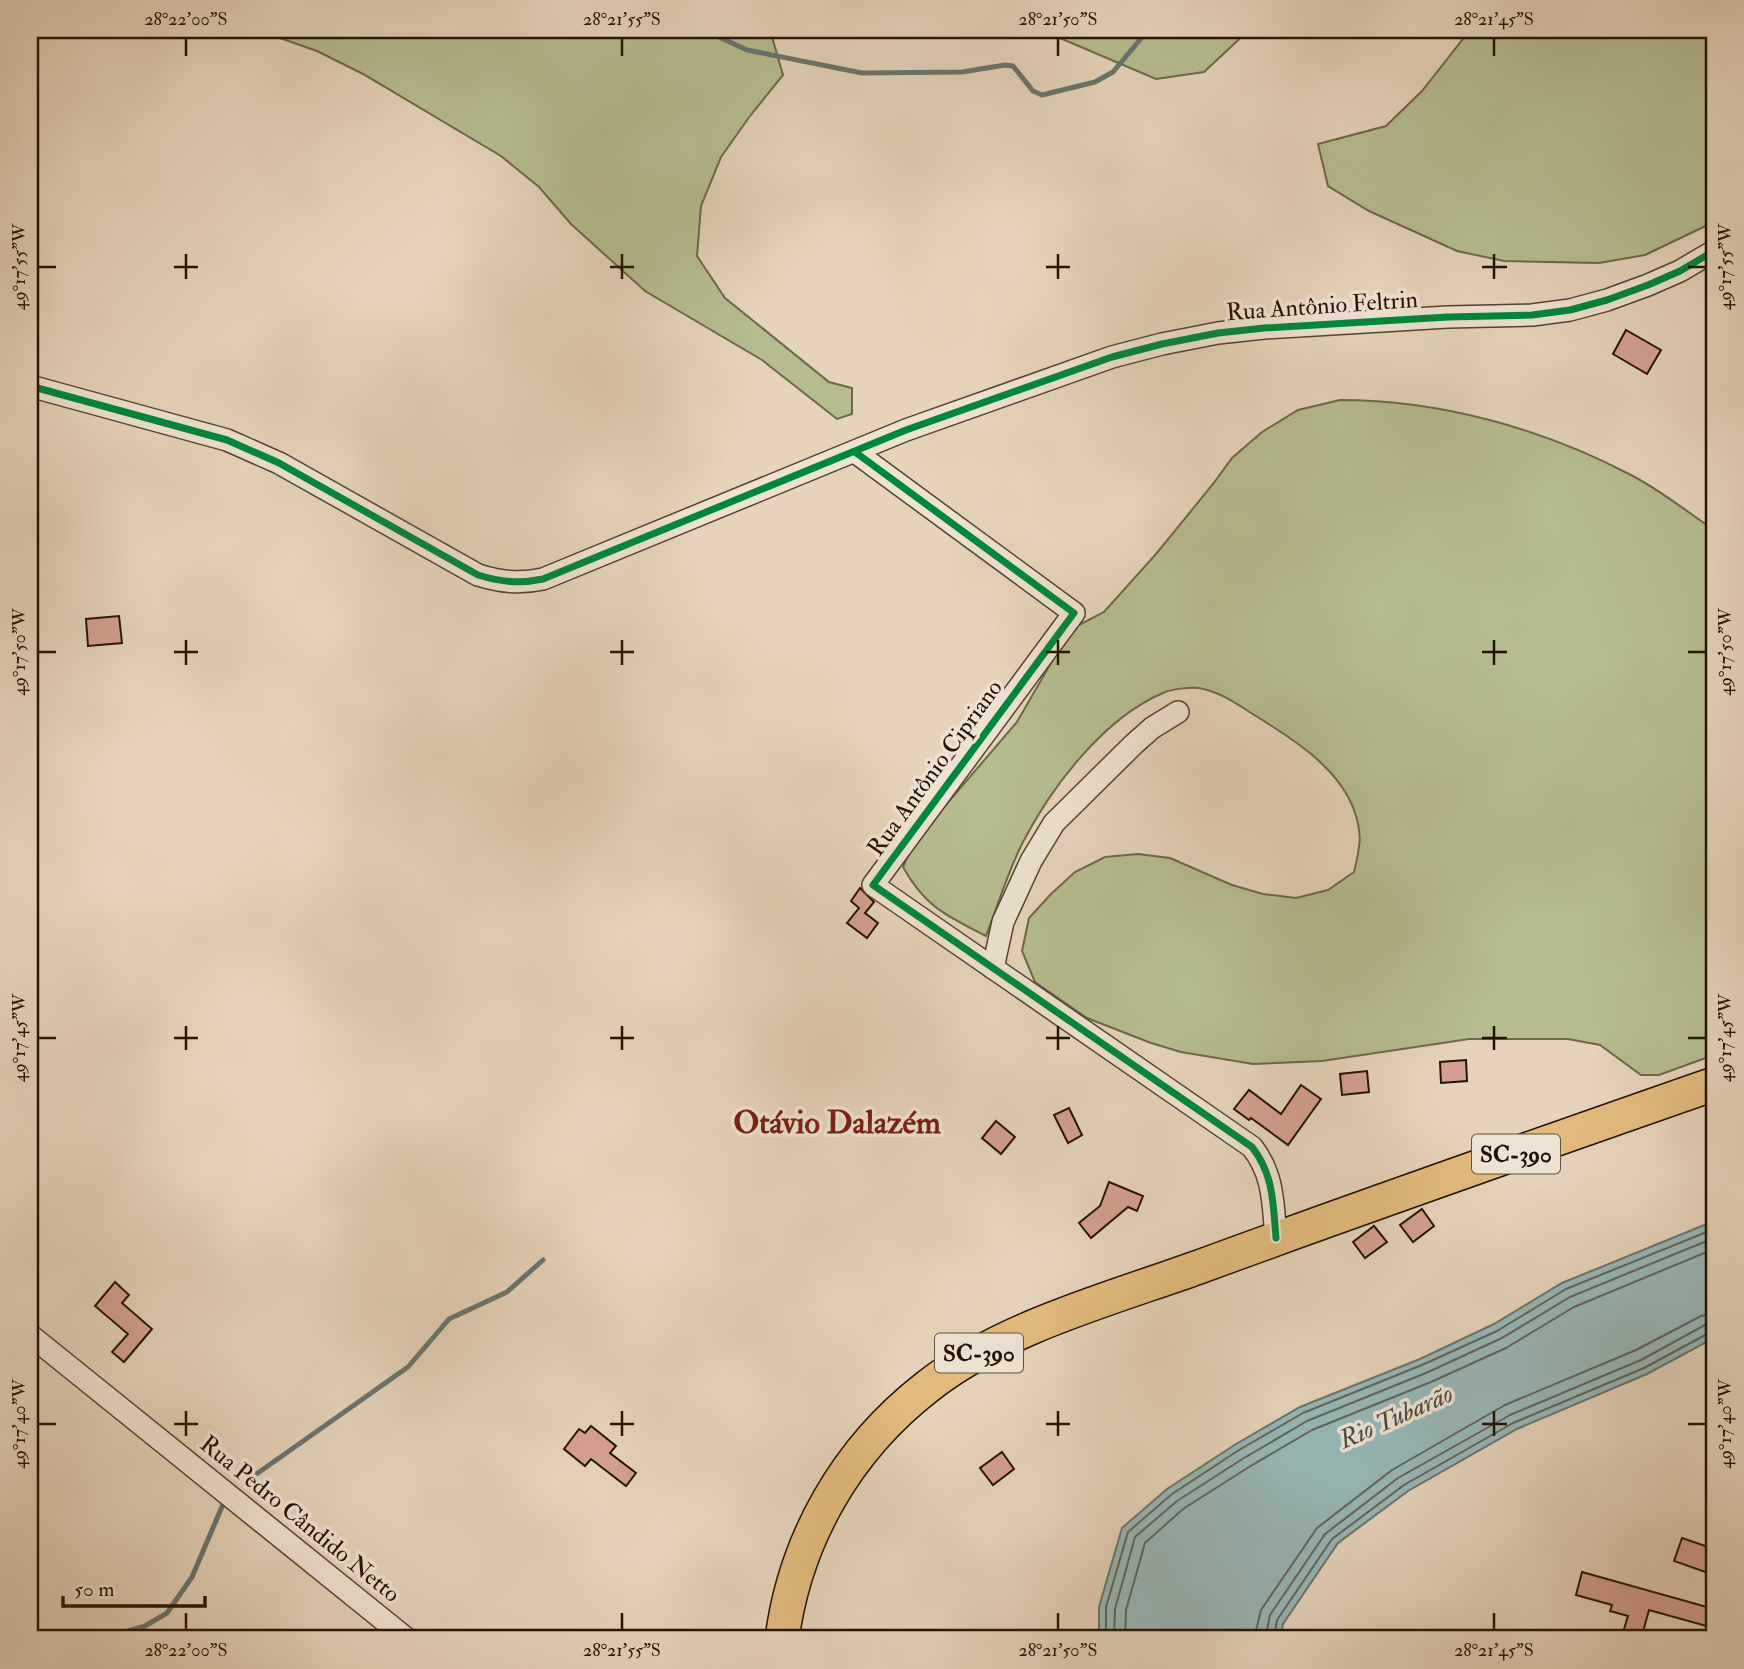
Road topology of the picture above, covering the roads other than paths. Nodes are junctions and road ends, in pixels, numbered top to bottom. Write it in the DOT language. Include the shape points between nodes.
graph roads {
  1 [pos="1714,251"];
  2 [pos="30,386"];
  3 [pos="855,452"];
  4 [pos="1178,712"];
  5 [pos="993,968"];
  6 [pos="1714,1084"];
  7 [pos="1276,1238"];
  8 [pos="30,1335"];
  9 [pos="407,1639"];
  10 [pos="782,1639"];
  1 -- 3 [label="street, Rua Antônio Feltrin" via="1648,285 1570,310 1264,328 1162,344 941,417"];
  2 -- 3 [label="street, Rua Antônio Feltrin" via="227,440 279,463 439,555 501,582 543,579"];
  3 -- 5 [label="street, Rua Antônio Cipriano" via="1074,613 873,884"];
  4 -- 5 [label="street" via="1133,744 1054,823 1003,922"];
  5 -- 7 [label="street, Rua Antônio Cipriano" via="1252,1147 1270,1180"];
  6 -- 7 [label="main road, SC-390"];
  7 -- 10 [label="main road, SC-390" via="1029,1329 970,1357 928,1385 867,1443 843,1474 804,1549"];
  8 -- 9 [label="street, Rua Pedro Cândido Netto"];
}
